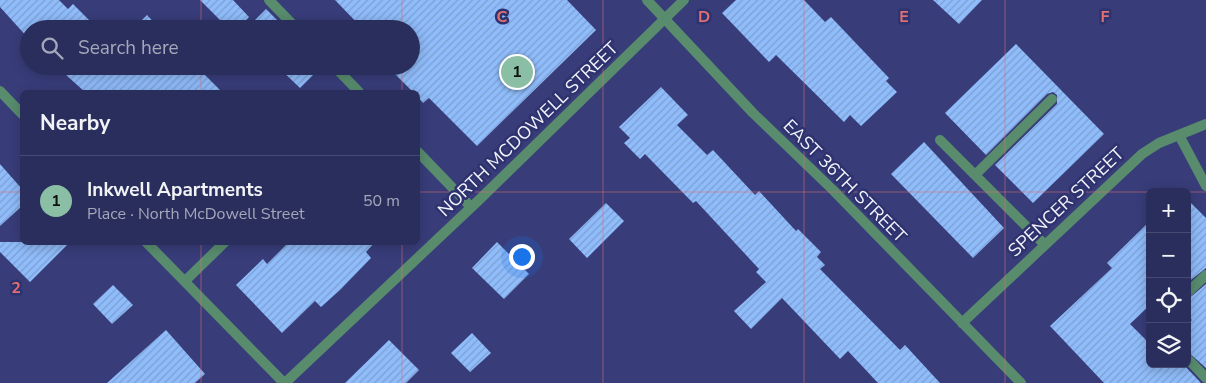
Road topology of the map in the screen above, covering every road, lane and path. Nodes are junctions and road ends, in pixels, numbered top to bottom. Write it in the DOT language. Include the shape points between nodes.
graph roads {
  1 [pos="269,0"];
  2 [pos="646,0"];
  3 [pos="684,0"];
  4 [pos="665,19"];
  5 [pos="288,20"];
  6 [pos="343,75"];
  7 [pos="357,90"];
  8 [pos="0,91"];
  9 [pos="1052,100"];
  10 [pos="20,112"];
  11 [pos="1206,124"];
  12 [pos="1179,135"];
  13 [pos="940,140"];
  14 [pos="420,154"];
  15 [pos="975,175"];
  16 [pos="1206,186"];
  17 [pos="471,207"];
  18 [pos="1044,244"];
  19 [pos="149,245"];
  20 [pos="222,245"];
  21 [pos="1206,275"];
  22 [pos="184,281"];
  23 [pos="1191,289"];
  24 [pos="962,323"];
  25 [pos="1191,362"];
  26 [pos="1206,378"];
  27 [pos="284,383"];
  28 [pos="1021,383"];
  1 -- 5 [label="street"];
  2 -- 4 [label="street, EAST 36TH STREET"];
  3 -- 4 [label="street, NORTH MCDOWELL STREET"];
  4 -- 17 [label="street, NORTH MCDOWELL STREET"];
  4 -- 24 [label="street, EAST 36TH STREET" via="753,113"];
  6 -- 7 [label="street"];
  8 -- 10 [label="street"];
  9 -- 15 [label="street"];
  11 -- 12 [label="street, SPENCER STREET"];
  12 -- 16 [label="street"];
  12 -- 18 [label="street, SPENCER STREET" via="1142,154"];
  13 -- 15 [label="street"];
  14 -- 17 [label="street"];
  15 -- 18 [label="street"];
  17 -- 27 [label="street, NORTH MCDOWELL STREET"];
  18 -- 24 [label="street, SPENCER STREET"];
  19 -- 22 [label="street"];
  20 -- 22 [label="street"];
  21 -- 23 [label="street"];
  22 -- 27 [label="street"];
  24 -- 28 [label="street, EAST 36TH STREET"];
  25 -- 26 [label="street"];
}
